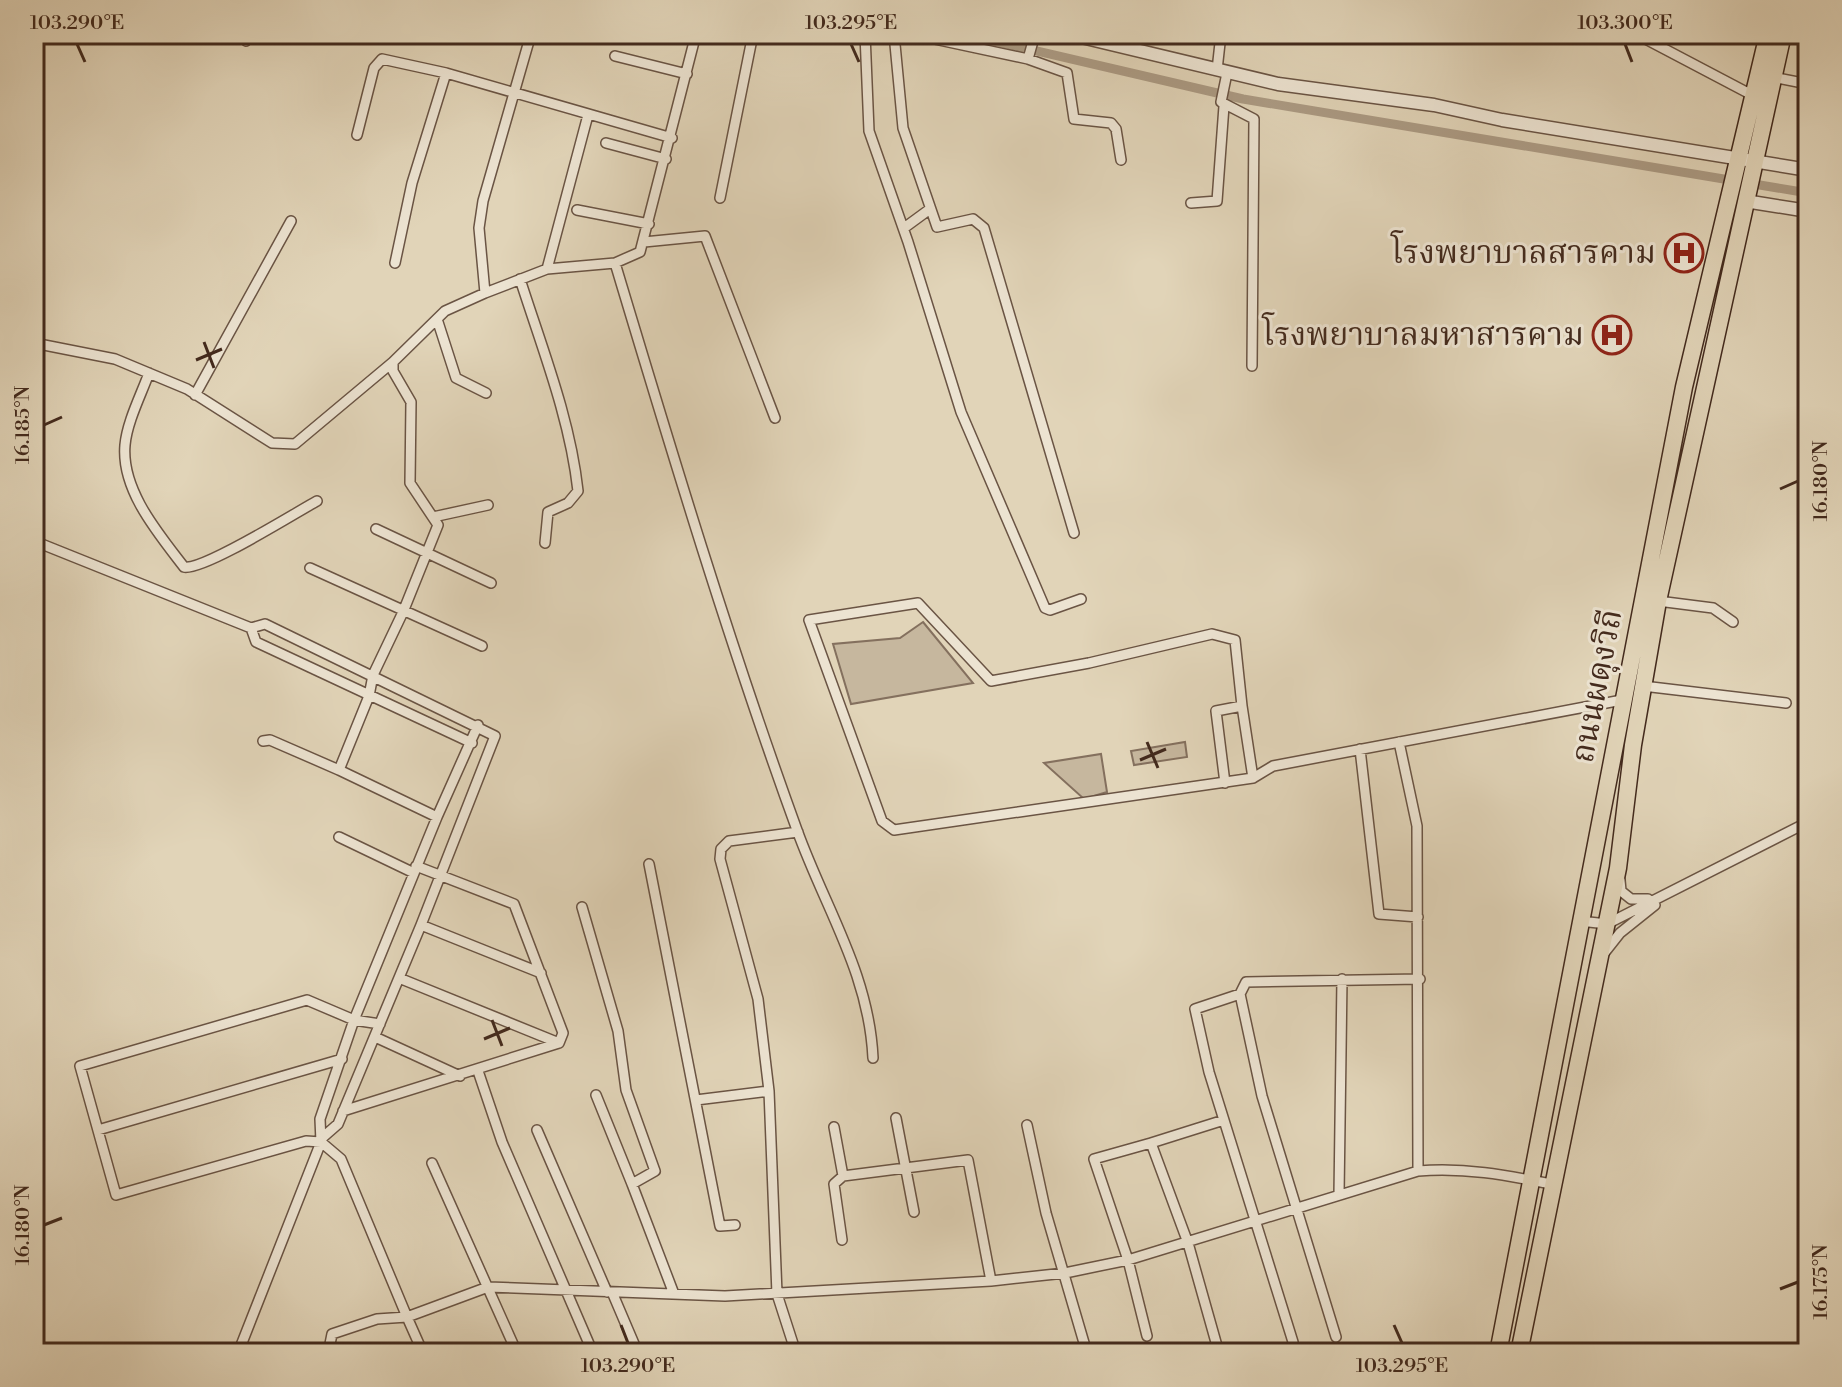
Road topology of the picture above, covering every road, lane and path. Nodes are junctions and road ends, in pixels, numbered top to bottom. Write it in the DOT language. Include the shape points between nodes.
graph roads {
  1 [pos="531,34"];
  2 [pos="696,34"];
  3 [pos="753,34"];
  4 [pos="865,34"];
  5 [pos="894,34"];
  6 [pos="911,34"];
  7 [pos="1035,34"];
  8 [pos="1069,34"];
  9 [pos="1221,34"];
  10 [pos="1636,34"];
  11 [pos="1726,34"];
  12 [pos="1768,34"];
  13 [pos="1783,34"];
  14 [pos="1738,39"];
  15 [pos="615,56"];
  16 [pos="1029,56"];
  17 [pos="446,73"];
  18 [pos="687,74"];
  19 [pos="1224,74"];
  20 [pos="1772,77"];
  21 [pos="1808,84"];
  22 [pos="513,92"];
  23 [pos="1752,95"];
  24 [pos="1223,104"];
  25 [pos="588,115"];
  26 [pos="357,135"];
  27 [pos="672,138"];
  28 [pos="606,143"];
  29 [pos="666,159"];
  30 [pos="1121,160"];
  31 [pos="1744,164"];
  32 [pos="1808,170"];
  33 [pos="1746,196"];
  34 [pos="720,198"];
  35 [pos="1191,203"];
  36 [pos="930,209"];
  37 [pos="577,210"];
  38 [pos="1808,211"];
  39 [pos="291,221"];
  40 [pos="649,224"];
  41 [pos="904,228"];
  42 [pos="644,242"];
  43 [pos="395,263"];
  44 [pos="615,263"];
  45 [pos="547,269"];
  46 [pos="520,279"];
  47 [pos="485,293"];
  48 [pos="437,319"];
  49 [pos="34,343"];
  50 [pos="393,362"];
  51 [pos="1252,366"];
  52 [pos="149,373"];
  53 [pos="486,393"];
  54 [pos="195,395"];
  55 [pos="775,418"];
  56 [pos="317,501"];
  57 [pos="488,505"];
  58 [pos="433,517"];
  59 [pos="376,529"];
  60 [pos="1074,533"];
  61 [pos="34,541"];
  62 [pos="545,543"];
  63 [pos="427,553"];
  64 [pos="310,568"];
  65 [pos="491,583"];
  66 [pos="1081,599"];
  67 [pos="1658,601"];
  68 [pos="403,612"];
  69 [pos="1733,622"];
  70 [pos="251,628"];
  71 [pos="482,646"];
  72 [pos="373,675"];
  73 [pos="1641,694"];
  74 [pos="369,696"];
  75 [pos="1622,700"];
  76 [pos="1786,703"];
  77 [pos="1242,706"];
  78 [pos="478,725"];
  79 [pos="263,741"];
  80 [pos="1399,742"];
  81 [pos="472,743"];
  82 [pos="1360,749"];
  83 [pos="339,770"];
  84 [pos="1253,778"];
  85 [pos="1225,783"];
  86 [pos="437,817"];
  87 [pos="1808,822"];
  88 [pos="798,832"];
  89 [pos="339,837"];
  90 [pos="649,864"];
  91 [pos="1618,868"];
  92 [pos="415,870"];
  93 [pos="442,874"];
  94 [pos="1677,889"];
  95 [pos="582,907"];
  96 [pos="1418,917"];
  97 [pos="1580,921"];
  98 [pos="1607,924"];
  99 [pos="421,925"];
  100 [pos="1600,959"];
  101 [pos="541,973"];
  102 [pos="399,978"];
  103 [pos="1342,979"];
  104 [pos="1420,979"];
  105 [pos="1240,994"];
  106 [pos="354,1020"];
  107 [pos="380,1024"];
  108 [pos="375,1037"];
  109 [pos="559,1043"];
  110 [pos="873,1058"];
  111 [pos="342,1059"];
  112 [pos="478,1071"];
  113 [pos="460,1076"];
  114 [pos="769,1091"];
  115 [pos="596,1095"];
  116 [pos="696,1100"];
  117 [pos="343,1111"];
  118 [pos="896,1118"];
  119 [pos="1224,1120"];
  120 [pos="1027,1125"];
  121 [pos="834,1127"];
  122 [pos="98,1130"];
  123 [pos="537,1130"];
  124 [pos="322,1140"];
  125 [pos="1151,1143"];
  126 [pos="432,1163"];
  127 [pos="906,1168"];
  128 [pos="1418,1171"];
  129 [pos="843,1176"];
  130 [pos="1531,1180"];
  131 [pos="632,1184"];
  132 [pos="1551,1184"];
  133 [pos="1339,1195"];
  134 [pos="1297,1209"];
  135 [pos="914,1212"];
  136 [pos="1255,1222"];
  137 [pos="735,1225"];
  138 [pos="842,1240"];
  139 [pos="1188,1243"];
  140 [pos="1128,1260"];
  141 [pos="1065,1273"];
  142 [pos="991,1281"];
  143 [pos="488,1287"];
  144 [pos="566,1290"];
  145 [pos="610,1292"];
  146 [pos="674,1294"];
  147 [pos="777,1294"];
  148 [pos="407,1317"];
  149 [pos="1147,1336"];
  150 [pos="1336,1337"];
  151 [pos="1293,1342"];
  152 [pos="238,1353"];
  153 [pos="335,1353"];
  154 [pos="423,1353"];
  155 [pos="517,1353"];
  156 [pos="593,1353"];
  157 [pos="638,1353"];
  158 [pos="796,1353"];
  159 [pos="1087,1353"];
  160 [pos="1219,1353"];
  161 [pos="1498,1353"];
  162 [pos="1519,1353"];
  1 -- 22 [label="street"];
  2 -- 18 [label="street"];
  3 -- 34 [label="street"];
  4 -- 41 [label="street" via="866,119"];
  5 -- 36 [label="street" via="903,128"];
  6 -- 16 [label="street"];
  7 -- 16 [label="street"];
  8 -- 19 [label="street"];
  9 -- 19 [label="street"];
  10 -- 23 [label="street"];
  11 -- 14 [label="street"];
  12 -- 23 [label="main road, ถนนผดุงวิถี"];
  13 -- 20 [label="main road, ถนนผดุงวิถี"];
  15 -- 18 [label="street"];
  16 -- 30 [label="street" via="1067,73 1074,119 1111,123"];
  17 -- 22 [label="street"];
  17 -- 26 [label="street" via="382,59 374,68"];
  17 -- 43 [label="street" via="412,183"];
  18 -- 27 [label="street"];
  19 -- 24 [label="street"];
  19 -- 31 [label="street" via="1434,105"];
  20 -- 21 [label="street"];
  20 -- 31 [label="main road, ถนนผดุงวิถี"];
  22 -- 25 [label="street"];
  22 -- 47 [label="street" via="479,228"];
  23 -- 31 [label="main road, ถนนผดุงวิถี"];
  24 -- 35 [label="street" via="1217,201"];
  24 -- 51 [label="street" via="1254,119"];
  25 -- 27 [label="street"];
  25 -- 45 [label="street"];
  27 -- 29 [label="street"];
  28 -- 29 [label="street"];
  29 -- 40 [label="street"];
  31 -- 32 [label="street"];
  31 -- 33 [label="main road, ถนนผดุงวิถี"];
  31 -- 75 [label="main road, ถนนผดุงวิถี" via="1729,188"];
  33 -- 38 [label="street"];
  33 -- 67 [label="main road, ถนนผดุงวิถี"];
  36 -- 41 [label="street"];
  36 -- 60 [label="street" via="937,227 973,219 984,228"];
  37 -- 40 [label="street"];
  39 -- 54 [label="street"];
  40 -- 42 [label="street"];
  41 -- 66 [label="street" via="961,412 1045,608"];
  42 -- 44 [label="street" via="640,252"];
  42 -- 55 [label="street" via="705,236"];
  44 -- 45 [label="street"];
  44 -- 88 [label="street" via="698,535"];
  45 -- 46 [label="street"];
  46 -- 47 [label="street"];
  46 -- 62 [label="street" via="564,416 578,491 576,498 548,512"];
  47 -- 48 [label="street"];
  48 -- 50 [label="street"];
  48 -- 53 [label="street" via="456,378"];
  49 -- 52 [label="street" via="115,359"];
  50 -- 54 [label="street" via="295,444 272,443"];
  50 -- 58 [label="street" via="411,402 410,483"];
  52 -- 54 [label="street"];
  52 -- 56 [label="street" via="125,442 126,472 131,488 184,567 220,556"];
  57 -- 58 [label="street"];
  58 -- 63 [label="street" via="438,525"];
  59 -- 63 [label="street"];
  61 -- 70 [label="street"];
  63 -- 65 [label="street"];
  63 -- 68 [label="street"];
  64 -- 68 [label="street"];
  67 -- 69 [label="street" via="1713,608"];
  67 -- 73 [label="main road, ถนนผดุงวิถี"];
  68 -- 71 [label="street"];
  68 -- 72 [label="street"];
  70 -- 72 [label="street" via="265,624"];
  70 -- 74 [label="street" via="256,642"];
  72 -- 74 [label="street"];
  72 -- 78 [label="street"];
  73 -- 75 [label="main road"];
  73 -- 76 [label="street"];
  73 -- 91 [label="main road, ถนนผดุงวิถี"];
  74 -- 81 [label="street"];
  74 -- 83 [label="street"];
  75 -- 80 [label="street"];
  75 -- 97 [label="main road, ถนนผดุงวิถี"];
  77 -- 84 [label="street"];
  77 -- 85 [label="street" via="1216,711"];
  77 -- 85 [label="street" via="1235,640 1212,634 991,681 918,603 809,620 882,821 894,830"];
  78 -- 81 [label="street"];
  78 -- 93 [label="street" via="495,736"];
  79 -- 83 [label="street"];
  80 -- 82 [label="street"];
  80 -- 96 [label="street" via="1417,826"];
  81 -- 86 [label="street"];
  82 -- 84 [label="street" via="1273,766"];
  82 -- 96 [label="street" via="1379,914"];
  83 -- 86 [label="street"];
  84 -- 85 [label="street"];
  86 -- 92 [label="street"];
  87 -- 94 [label="street"];
  88 -- 110 [label="street" via="864,989"];
  88 -- 114 [label="street" via="729,841 721,849 758,999"];
  89 -- 92 [label="street"];
  90 -- 116 [label="street"];
  91 -- 94 [label="street" via="1621,891 1631,899 1641,901"];
  91 -- 98 [label="main road, ถนนผดุงวิถี"];
  92 -- 93 [label="street"];
  92 -- 106 [label="street"];
  93 -- 99 [label="street"];
  93 -- 101 [label="street" via="514,904"];
  94 -- 98 [label="street"];
  94 -- 100 [label="street" via="1620,933"];
  95 -- 131 [label="street" via="618,1031 626,1090 655,1171"];
  96 -- 104 [label="street"];
  97 -- 98 [label="street"];
  97 -- 130 [label="main road, ถนนผดุงวิถี"];
  98 -- 100 [label="main road, ถนนผดุงวิถี"];
  99 -- 101 [label="street"];
  99 -- 102 [label="street"];
  100 -- 132 [label="main road, ถนนผดุงวิถี"];
  101 -- 109 [label="street" via="563,1033"];
  102 -- 107 [label="street"];
  102 -- 109 [label="street"];
  103 -- 104 [label="street"];
  103 -- 105 [label="street" via="1246,982"];
  103 -- 133 [label="street"];
  104 -- 128 [label="street"];
  105 -- 119 [label="street" via="1195,1009"];
  105 -- 134 [label="street" via="1262,1096"];
  106 -- 107 [label="street"];
  106 -- 111 [label="street"];
  106 -- 122 [label="street" via="307,1000 80,1066"];
  107 -- 108 [label="street"];
  108 -- 113 [label="street"];
  108 -- 117 [label="street"];
  109 -- 112 [label="street"];
  111 -- 122 [label="street"];
  111 -- 124 [label="street" via="320,1119"];
  112 -- 113 [label="street"];
  112 -- 144 [label="street" via="502,1142"];
  113 -- 117 [label="street"];
  114 -- 116 [label="street"];
  114 -- 147 [label="street"];
  115 -- 131 [label="street"];
  116 -- 137 [label="street" via="720,1226"];
  117 -- 124 [label="street"];
  118 -- 127 [label="street"];
  119 -- 125 [label="street"];
  119 -- 136 [label="street"];
  120 -- 141 [label="street"];
  121 -- 129 [label="street"];
  122 -- 124 [label="street" via="116,1195"];
  123 -- 145 [label="street"];
  124 -- 148 [label="street" via="341,1159"];
  124 -- 152 [label="street"];
  125 -- 139 [label="street"];
  125 -- 140 [label="street" via="1094,1159"];
  126 -- 143 [label="street"];
  127 -- 129 [label="street"];
  127 -- 135 [label="street"];
  127 -- 142 [label="street" via="968,1160"];
  128 -- 130 [label="street" via="1450,1168"];
  128 -- 133 [label="street"];
  129 -- 138 [label="street" via="834,1184"];
  130 -- 132 [label="street"];
  130 -- 161 [label="main road, ถนนผดุงวิถี"];
  131 -- 146 [label="street"];
  132 -- 162 [label="main road, ถนนผดุงวิถี"];
  133 -- 134 [label="street"];
  134 -- 136 [label="street"];
  134 -- 150 [label="street"];
  136 -- 139 [label="street"];
  136 -- 151 [label="street"];
  139 -- 140 [label="street"];
  139 -- 160 [label="street"];
  140 -- 141 [label="street"];
  140 -- 149 [label="street"];
  141 -- 142 [label="street"];
  141 -- 159 [label="street"];
  142 -- 147 [label="street"];
  143 -- 144 [label="street"];
  143 -- 148 [label="street"];
  143 -- 155 [label="street"];
  144 -- 145 [label="street"];
  144 -- 156 [label="street"];
  145 -- 146 [label="street"];
  145 -- 157 [label="street"];
  146 -- 147 [label="street"];
  147 -- 158 [label="street"];
  148 -- 153 [label="street" via="377,1319 332,1334"];
  148 -- 154 [label="street"];
}
